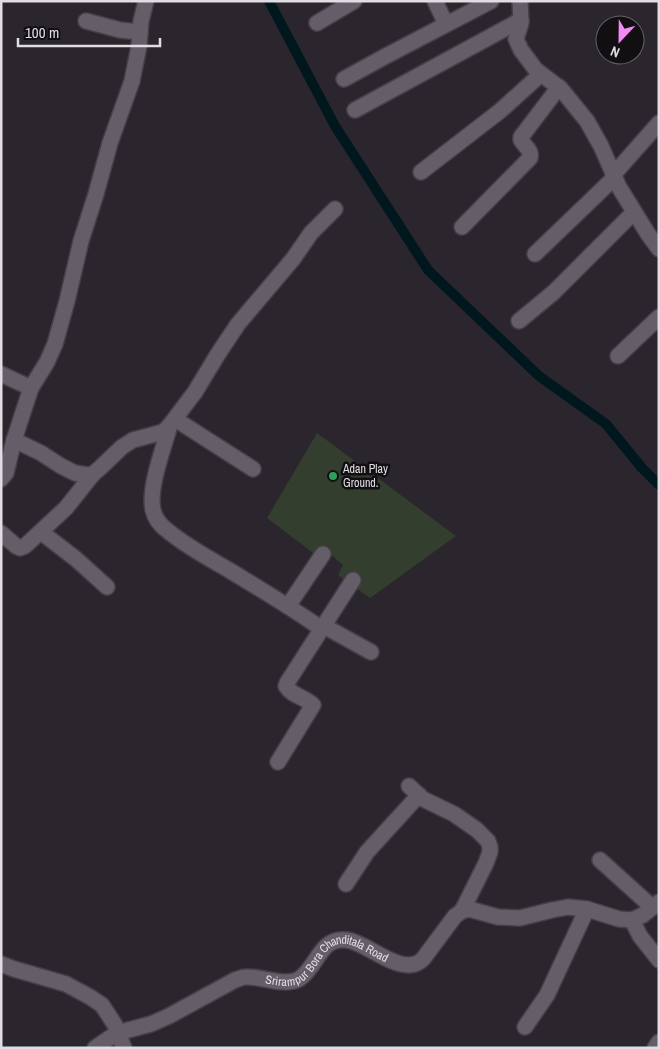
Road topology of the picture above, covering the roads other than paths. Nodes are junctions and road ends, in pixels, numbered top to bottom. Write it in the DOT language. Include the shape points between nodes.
graph roads {
  1 [pos="146,1"];
  2 [pos="434,1"];
  3 [pos="491,1"];
  4 [pos="520,1"];
  5 [pos="352,2"];
  6 [pos="329,8"];
  7 [pos="521,20"];
  8 [pos="86,21"];
  9 [pos="316,23"];
  10 [pos="446,24"];
  11 [pos="140,32"];
  12 [pos="541,74"];
  13 [pos="344,79"];
  14 [pos="559,87"];
  15 [pos="355,110"];
  16 [pos="659,123"];
  17 [pos="421,172"];
  18 [pos="614,176"];
  19 [pos="335,209"];
  20 [pos="634,212"];
  21 [pos="462,227"];
  22 [pos="659,249"];
  23 [pos="535,254"];
  24 [pos="659,317"];
  25 [pos="519,321"];
  26 [pos="618,356"];
  27 [pos="1,374"];
  28 [pos="31,388"];
  29 [pos="173,422"];
  30 [pos="14,440"];
  31 [pos="253,469"];
  32 [pos="93,474"];
  33 [pos="1,479"];
  34 [pos="41,532"];
  35 [pos="1,533"];
  36 [pos="323,554"];
  37 [pos="353,580"];
  38 [pos="107,587"];
  39 [pos="288,606"];
  40 [pos="323,627"];
  41 [pos="371,652"];
  42 [pos="278,762"];
  43 [pos="600,860"];
  44 [pos="346,884"];
  45 [pos="656,905"];
  46 [pos="587,909"];
  47 [pos="462,912"];
  48 [pos="632,920"];
  49 [pos="659,960"];
  50 [pos="1,964"];
  51 [pos="526,1028"];
  52 [pos="117,1033"];
  53 [pos="659,1042"];
  54 [pos="95,1048"];
  55 [pos="124,1048"];
  56 [pos="655,1048"];
  1 -- 11 [label="street"];
  2 -- 10 [label="street"];
  3 -- 10 [label="street"];
  4 -- 7 [label="street"];
  5 -- 6 [label="street"];
  6 -- 9 [label="street"];
  7 -- 12 [label="street" via="516,39"];
  7 -- 15 [label="street"];
  8 -- 11 [label="street"];
  10 -- 13 [label="street"];
  11 -- 28 [label="street" via="132,80 80,240 55,344"];
  12 -- 14 [label="street"];
  12 -- 17 [label="street" via="500,111"];
  14 -- 18 [label="street" via="587,121"];
  14 -- 21 [label="street" via="521,137 530,151 530,158"];
  16 -- 18 [label="street"];
  18 -- 20 [label="street"];
  18 -- 23 [label="street"];
  19 -- 29 [label="street" via="311,233 238,324"];
  20 -- 22 [label="street"];
  20 -- 25 [label="street" via="554,292"];
  24 -- 26 [label="street"];
  27 -- 28 [label="street"];
  28 -- 30 [label="street"];
  29 -- 31 [label="street"];
  29 -- 32 [label="street" via="163,432 133,440 122,447"];
  29 -- 39 [label="street" via="156,470 152,502 158,522 197,551"];
  30 -- 32 [label="street" via="75,473"];
  30 -- 33 [label="street" via="6,473"];
  32 -- 34 [label="street" via="66,508"];
  34 -- 35 [label="street" via="23,548"];
  34 -- 38 [label="street"];
  36 -- 39 [label="street"];
  37 -- 40 [label="street"];
  39 -- 40 [label="street"];
  40 -- 41 [label="street"];
  40 -- 42 [label="street" via="286,686 313,705"];
  43 -- 45 [label="street"];
  44 -- 47 [label="street" via="414,790 454,814 488,841 490,852 486,863"];
  45 -- 48 [label="street"];
  46 -- 47 [label="street" via="552,910 520,918 498,917 469,909"];
  46 -- 48 [label="street"];
  46 -- 51 [label="street" via="547,995"];
  47 -- 52 [label="street, Srirampur Bora Chanditala Road" via="455,916 419,963 404,965 356,942 338,939 326,946 299,979 287,982 244,977 151,1024"];
  48 -- 49 [label="street"];
  50 -- 52 [label="street" via="66,984 90,997 102,1005"];
  52 -- 54 [label="street, Srirampur Bora Chanditala Road"];
  52 -- 55 [label="street"];
  53 -- 56 [label="street"];
}
